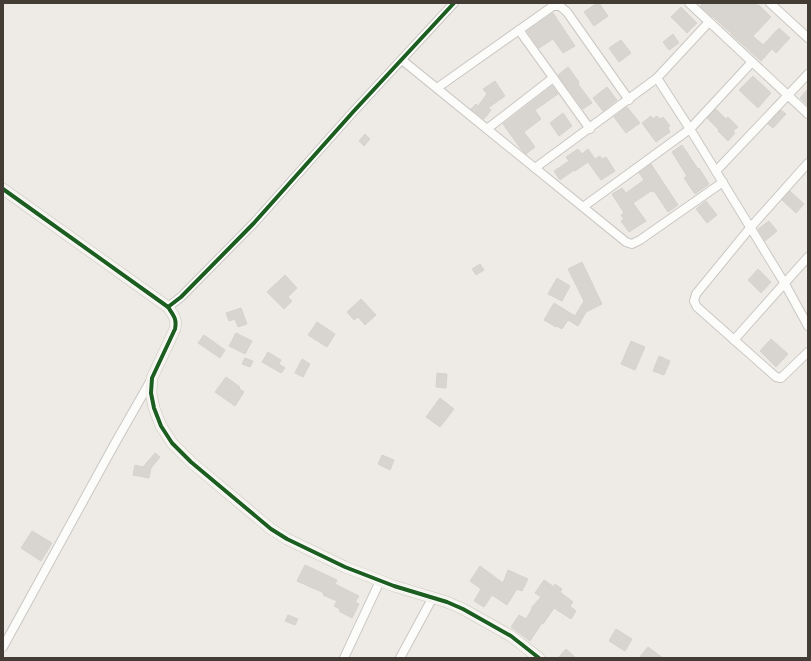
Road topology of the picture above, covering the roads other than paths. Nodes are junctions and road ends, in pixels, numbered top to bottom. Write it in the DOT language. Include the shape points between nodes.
graph roads {
  1 [pos="454,3"];
  2 [pos="689,3"];
  3 [pos="770,3"];
  4 [pos="709,22"];
  5 [pos="519,30"];
  6 [pos="808,38"];
  7 [pos="402,60"];
  8 [pos="752,62"];
  9 [pos="808,74"];
  10 [pos="553,78"];
  11 [pos="657,78"];
  12 [pos="437,88"];
  13 [pos="788,95"];
  14 [pos="629,100"];
  15 [pos="808,114"];
  16 [pos="487,129"];
  17 [pos="590,129"];
  18 [pos="690,129"];
  19 [pos="808,163"];
  20 [pos="535,168"];
  21 [pos="716,171"];
  22 [pos="723,182"];
  23 [pos="3,188"];
  24 [pos="583,207"];
  25 [pos="750,228"];
  26 [pos="808,257"];
  27 [pos="784,284"];
  28 [pos="168,307"];
  29 [pos="808,326"];
  30 [pos="734,340"];
  31 [pos="808,352"];
  32 [pos="152,378"];
  33 [pos="380,581"];
  34 [pos="433,597"];
  35 [pos="3,647"];
  36 [pos="344,658"];
  37 [pos="400,658"];
  38 [pos="539,658"];
  1 -- 7 [label="street"];
  2 -- 4 [label="street"];
  3 -- 6 [label="street"];
  4 -- 8 [label="street"];
  4 -- 11 [label="street"];
  5 -- 10 [label="street"];
  5 -- 12 [label="street"];
  5 -- 14 [label="street" via="553,6 560,6 567,12"];
  7 -- 12 [label="street"];
  7 -- 28 [label="street" via="254,223"];
  8 -- 13 [label="street"];
  8 -- 18 [label="street"];
  9 -- 13 [label="street"];
  10 -- 16 [label="street"];
  10 -- 17 [label="street"];
  11 -- 14 [label="street"];
  11 -- 18 [label="street"];
  12 -- 16 [label="street"];
  13 -- 15 [label="street"];
  13 -- 21 [label="street"];
  14 -- 17 [label="street"];
  16 -- 20 [label="street"];
  17 -- 20 [label="street"];
  18 -- 21 [label="street"];
  18 -- 24 [label="street"];
  19 -- 25 [label="street"];
  20 -- 24 [label="street"];
  21 -- 22 [label="street"];
  22 -- 24 [label="street" via="632,244 626,242"];
  22 -- 25 [label="street"];
  23 -- 28 [label="street"];
  25 -- 27 [label="street"];
  25 -- 30 [label="street" via="696,294 694,301 697,307"];
  26 -- 27 [label="street"];
  27 -- 29 [label="street"];
  27 -- 30 [label="street"];
  28 -- 32 [label="street" via="176,322 175,329"];
  30 -- 31 [label="street" via="776,377 781,378"];
  32 -- 33 [label="street" via="151,393 161,426 172,443 190,462 271,529 344,567"];
  32 -- 35 [label="street"];
  33 -- 34 [label="street"];
  33 -- 36 [label="street"];
  34 -- 37 [label="street"];
  34 -- 38 [label="street" via="463,609 511,636"];
}
